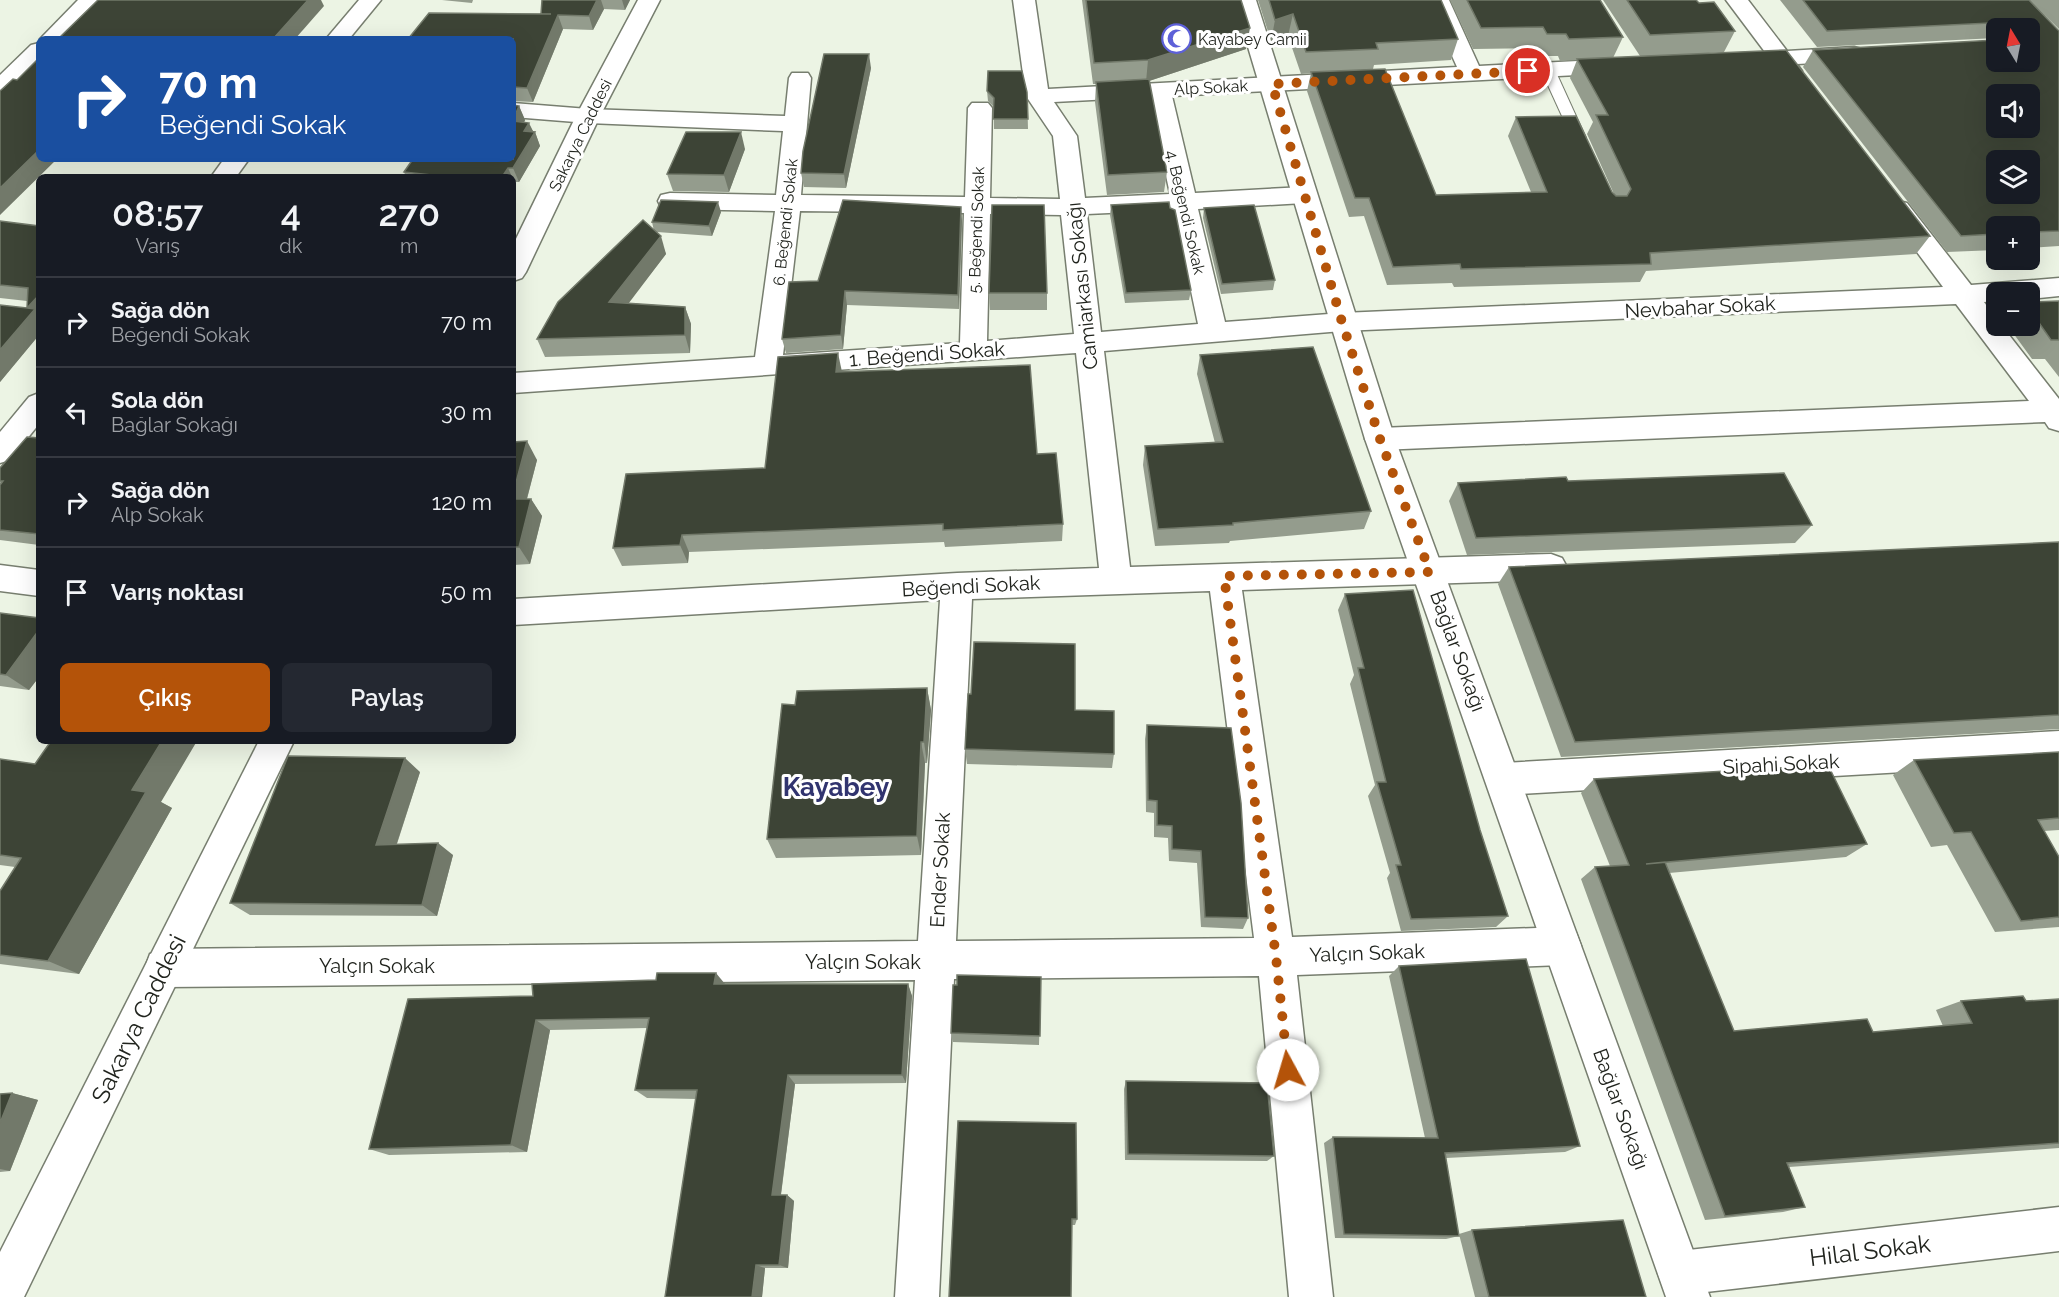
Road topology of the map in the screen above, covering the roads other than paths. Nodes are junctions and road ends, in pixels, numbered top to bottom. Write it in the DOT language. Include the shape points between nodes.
graph roads {
  1 [pos="90,0"];
  2 [pos="370,0"];
  3 [pos="649,0"];
  4 [pos="1024,0"];
  5 [pos="1245,0"];
  6 [pos="1438,0"];
  7 [pos="1737,0"];
  8 [pos="54,36"];
  9 [pos="340,36"];
  10 [pos="36,53"];
  11 [pos="1877,53"];
  12 [pos="1781,58"];
  13 [pos="1632,59"];
  14 [pos="1724,61"];
  15 [pos="20,68"];
  16 [pos="1548,70"];
  17 [pos="1471,74"];
  18 [pos="800,78"];
  19 [pos="1272,84"];
  20 [pos="0,88"];
  21 [pos="1159,90"];
  22 [pos="1808,93"];
  23 [pos="1038,96"];
  24 [pos="980,108"];
  25 [pos="516,110"];
  26 [pos="588,116"];
  27 [pos="796,124"];
  28 [pos="1587,155"];
  29 [pos="234,162"];
  30 [pos="224,174"];
  31 [pos="1885,193"];
  32 [pos="1304,195"];
  33 [pos="670,201"];
  34 [pos="1184,201"];
  35 [pos="788,203"];
  36 [pos="977,207"];
  37 [pos="1074,207"];
  38 [pos="516,266"];
  39 [pos="2059,287"];
  40 [pos="1964,295"];
  41 [pos="1342,322"];
  42 [pos="1214,333"];
  43 [pos="1089,342"];
  44 [pos="973,352"];
  45 [pos="768,365"];
  46 [pos="516,383"];
  47 [pos="35,409"];
  48 [pos="0,410"];
  49 [pos="2056,415"];
  50 [pos="1380,439"];
  51 [pos="0,452"];
  52 [pos="1584,565"];
  53 [pos="1430,572"];
  54 [pos="1224,576"];
  55 [pos="0,578"];
  56 [pos="1116,580"];
  57 [pos="36,583"];
  58 [pos="957,586"];
  59 [pos="516,612"];
  60 [pos="276,744"];
  61 [pos="2059,747"];
  62 [pos="1504,779"];
  63 [pos="1563,946"];
  64 [pos="1276,957"];
  65 [pos="934,962"];
  66 [pos="164,968"];
  67 [pos="2059,1228"];
  68 [pos="1684,1285"];
  69 [pos="8,1296"];
  70 [pos="917,1297"];
  71 [pos="1311,1297"];
  1 -- 8 [label="street"];
  2 -- 9 [label="street"];
  3 -- 26 [label="street, Sakarya Caddesi"];
  4 -- 23 [label="street, Camiarkası Sokağı"];
  5 -- 19 [label="street, Bağlar Sokağı"];
  6 -- 17 [label="street"];
  7 -- 12 [label="street"];
  10 -- 15 [label="street"];
  11 -- 12 [label="street"];
  12 -- 14 [label="street"];
  12 -- 22 [label="street"];
  13 -- 16 [label="street, Alp Sokak"];
  15 -- 20 [label="street"];
  16 -- 17 [label="street, Alp Sokak"];
  16 -- 28 [label="lane"];
  17 -- 19 [label="street, Alp Sokak"];
  18 -- 27 [label="street, 6. Beğendi Sokak"];
  19 -- 21 [label="street, Alp Sokak"];
  19 -- 32 [label="street, Bağlar Sokağı"];
  21 -- 23 [label="street, Alp Sokak"];
  21 -- 34 [label="street, 4. Beğendi Sokak"];
  23 -- 37 [label="street, Camiarkası Sokağı" via="1065,136"];
  24 -- 36 [label="street, 5. Beğendi Sokak"];
  25 -- 26 [label="street"];
  26 -- 27 [label="street"];
  26 -- 38 [label="street, Sakarya Caddesi"];
  27 -- 35 [label="street, 6. Beğendi Sokak"];
  29 -- 30 [label="street"];
  31 -- 40 [label="street"];
  32 -- 34 [label="street"];
  32 -- 41 [label="street, Bağlar Sokağı"];
  33 -- 35 [label="street"];
  34 -- 37 [label="street"];
  34 -- 42 [label="street, 4. Beğendi Sokak"];
  35 -- 36 [label="street"];
  35 -- 45 [label="street, 6. Beğendi Sokak"];
  36 -- 37 [label="street"];
  36 -- 44 [label="street, 5. Beğendi Sokak"];
  37 -- 43 [label="street, Camiarkası Sokağı"];
  39 -- 40 [label="street, Nevbahar Sokak"];
  40 -- 41 [label="street, Nevbahar Sokak"];
  40 -- 49 [label="street"];
  41 -- 42 [label="street, 1. Beğendi Sokak"];
  41 -- 50 [label="street, Bağlar Sokağı"];
  42 -- 43 [label="street, 1. Beğendi Sokak"];
  43 -- 44 [label="street, 1. Beğendi Sokak"];
  43 -- 56 [label="street, Camiarkası Sokağı"];
  44 -- 45 [label="street, 1. Beğendi Sokak"];
  45 -- 46 [label="street, 1. Beğendi Sokak"];
  47 -- 48 [label="street"];
  47 -- 51 [label="street"];
  49 -- 50 [label="street"];
  50 -- 53 [label="street, Bağlar Sokağı"];
  52 -- 53 [label="street, Beğendi Sokak"];
  53 -- 54 [label="street, Beğendi Sokak"];
  53 -- 62 [label="street, Bağlar Sokağı"];
  54 -- 56 [label="street, Beğendi Sokak"];
  54 -- 64 [label="street"];
  55 -- 57 [label="street"];
  56 -- 58 [label="street, Beğendi Sokak"];
  58 -- 59 [label="street, Beğendi Sokak"];
  58 -- 65 [label="street, Ender Sokak"];
  60 -- 66 [label="street, Sakarya Caddesi"];
  61 -- 62 [label="street, Sipahi Sokak"];
  62 -- 63 [label="street, Bağlar Sokağı"];
  63 -- 64 [label="street, Yalçın Sokak"];
  63 -- 68 [label="street, Bağlar Sokağı"];
  64 -- 65 [label="street, Yalçın Sokak"];
  64 -- 71 [label="street"];
  65 -- 66 [label="street, Yalçın Sokak"];
  65 -- 70 [label="street, Ender Sokak"];
  66 -- 69 [label="street, Sakarya Caddesi"];
  67 -- 68 [label="street, Hilal Sokak"];
}
